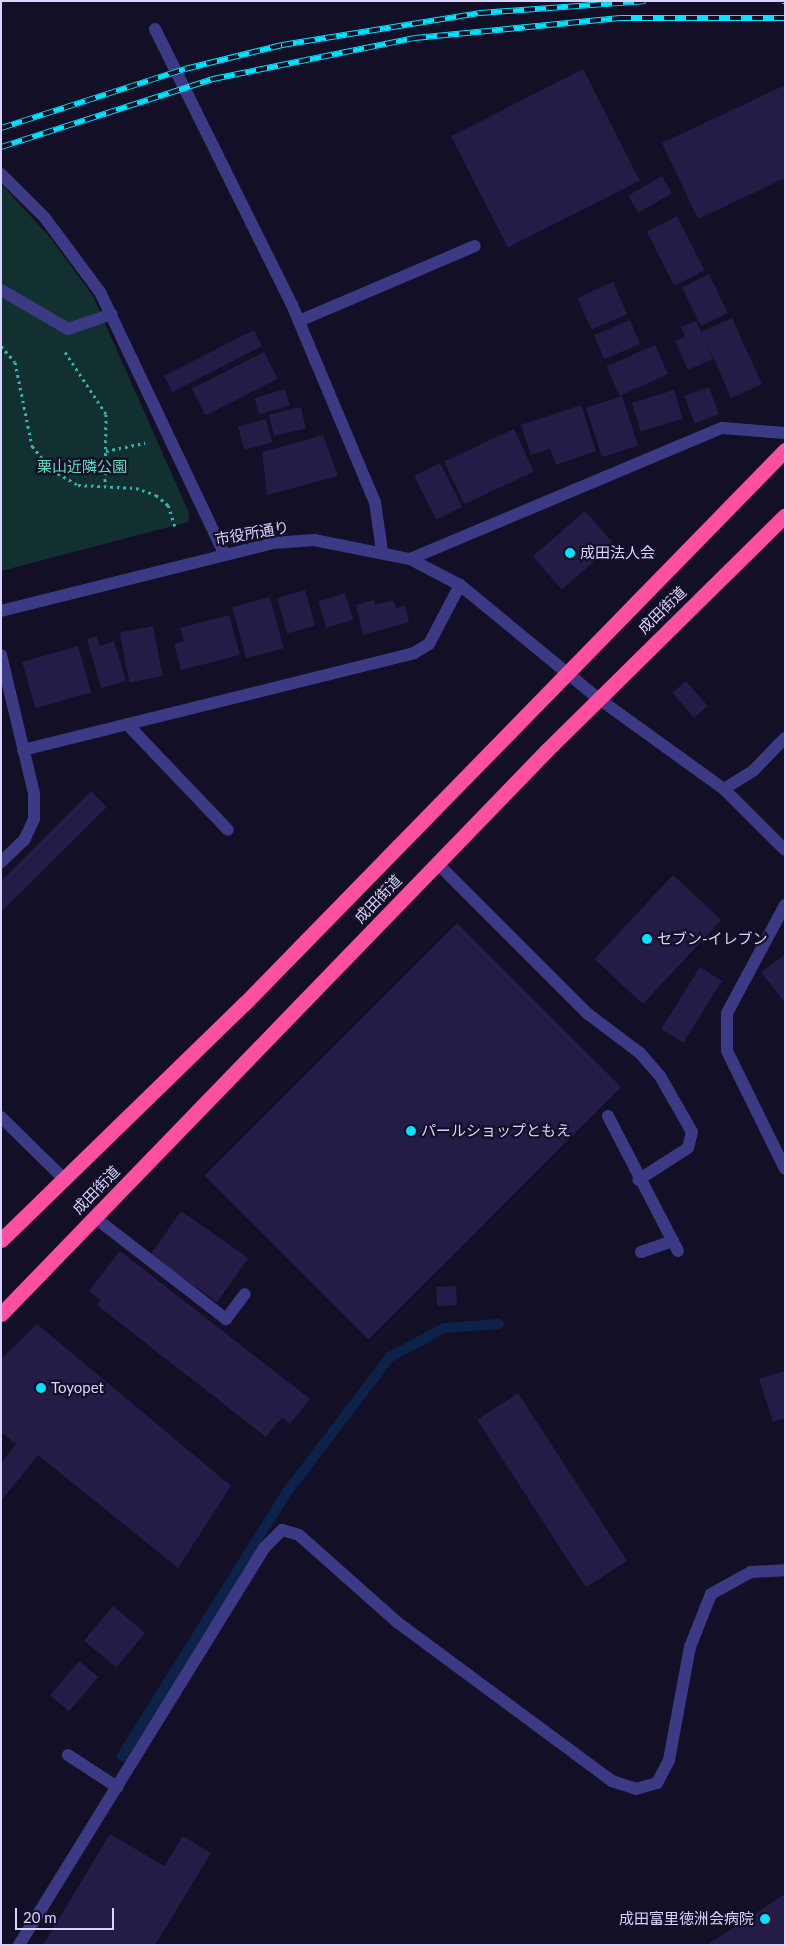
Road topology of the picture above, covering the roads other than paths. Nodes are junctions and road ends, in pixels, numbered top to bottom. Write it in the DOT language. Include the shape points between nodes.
graph roads {
  1 [pos="155,29"];
  2 [pos="1,174"];
  3 [pos="474,246"];
  4 [pos="1,290"];
  5 [pos="112,314"];
  6 [pos="299,321"];
  7 [pos="785,433"];
  8 [pos="785,450"];
  9 [pos="785,514"];
  10 [pos="382,551"];
  11 [pos="224,552"];
  12 [pos="410,559"];
  13 [pos="460,585"];
  14 [pos="1,611"];
  15 [pos="1,655"];
  16 [pos="565,672"];
  17 [pos="599,699"];
  18 [pos="127,724"];
  19 [pos="785,738"];
  20 [pos="24,750"];
  21 [pos="724,789"];
  22 [pos="228,830"];
  23 [pos="785,850"];
  24 [pos="1,862"];
  25 [pos="437,863"];
  26 [pos="785,905"];
  27 [pos="608,1116"];
  28 [pos="1,1117"];
  29 [pos="785,1169"];
  30 [pos="64,1179"];
  31 [pos="638,1180"];
  32 [pos="94,1217"];
  33 [pos="1,1240"];
  34 [pos="641,1252"];
  35 [pos="245,1294"];
  36 [pos="1,1314"];
  37 [pos="785,1570"];
  38 [pos="68,1755"];
  39 [pos="117,1787"];
  40 [pos="19,1945"];
  1 -- 6 [label="street"];
  2 -- 5 [label="street" via="45,218"];
  3 -- 6 [label="street"];
  4 -- 5 [label="street" via="68,329"];
  5 -- 11 [label="street"];
  6 -- 10 [label="street" via="375,502"];
  7 -- 12 [label="street" via="722,428"];
  8 -- 16 [label="highway, 成田街道"];
  9 -- 17 [label="highway, 成田街道"];
  10 -- 11 [label="street, 市役所通り" via="314,540"];
  10 -- 12 [label="street, 市役所通り"];
  11 -- 14 [label="street, 市役所通り"];
  12 -- 13 [label="street, 市役所通り"];
  13 -- 16 [label="street, 市役所通り"];
  13 -- 18 [label="street" via="429,644 414,653"];
  15 -- 20 [label="street"];
  16 -- 17 [label="street, 市役所通り"];
  16 -- 30 [label="highway, 成田街道" via="244,1003"];
  17 -- 21 [label="street, 市役所通り"];
  17 -- 25 [label="highway, 成田街道"];
  18 -- 20 [label="street"];
  18 -- 22 [label="street"];
  19 -- 21 [label="street" via="752,771"];
  20 -- 24 [label="street" via="34,794 34,819 24,840"];
  21 -- 23 [label="street, 市役所通り"];
  25 -- 31 [label="street" via="588,1014 640,1053 660,1076 692,1132 688,1148"];
  25 -- 32 [label="highway, 成田街道"];
  26 -- 29 [label="street" via="727,1012 727,1051"];
  27 -- 31 [label="street"];
  28 -- 30 [label="street"];
  30 -- 33 [label="highway, 成田街道"];
  31 -- 34 [label="street" via="675,1246"];
  32 -- 35 [label="street" via="226,1319"];
  32 -- 36 [label="highway, 成田街道"];
  37 -- 39 [label="street" via="751,1572 711,1594 690,1647 669,1760 657,1783 636,1790 612,1781 397,1622 299,1535 282,1530 265,1547"];
  38 -- 39 [label="street"];
  39 -- 40 [label="street"];
}
